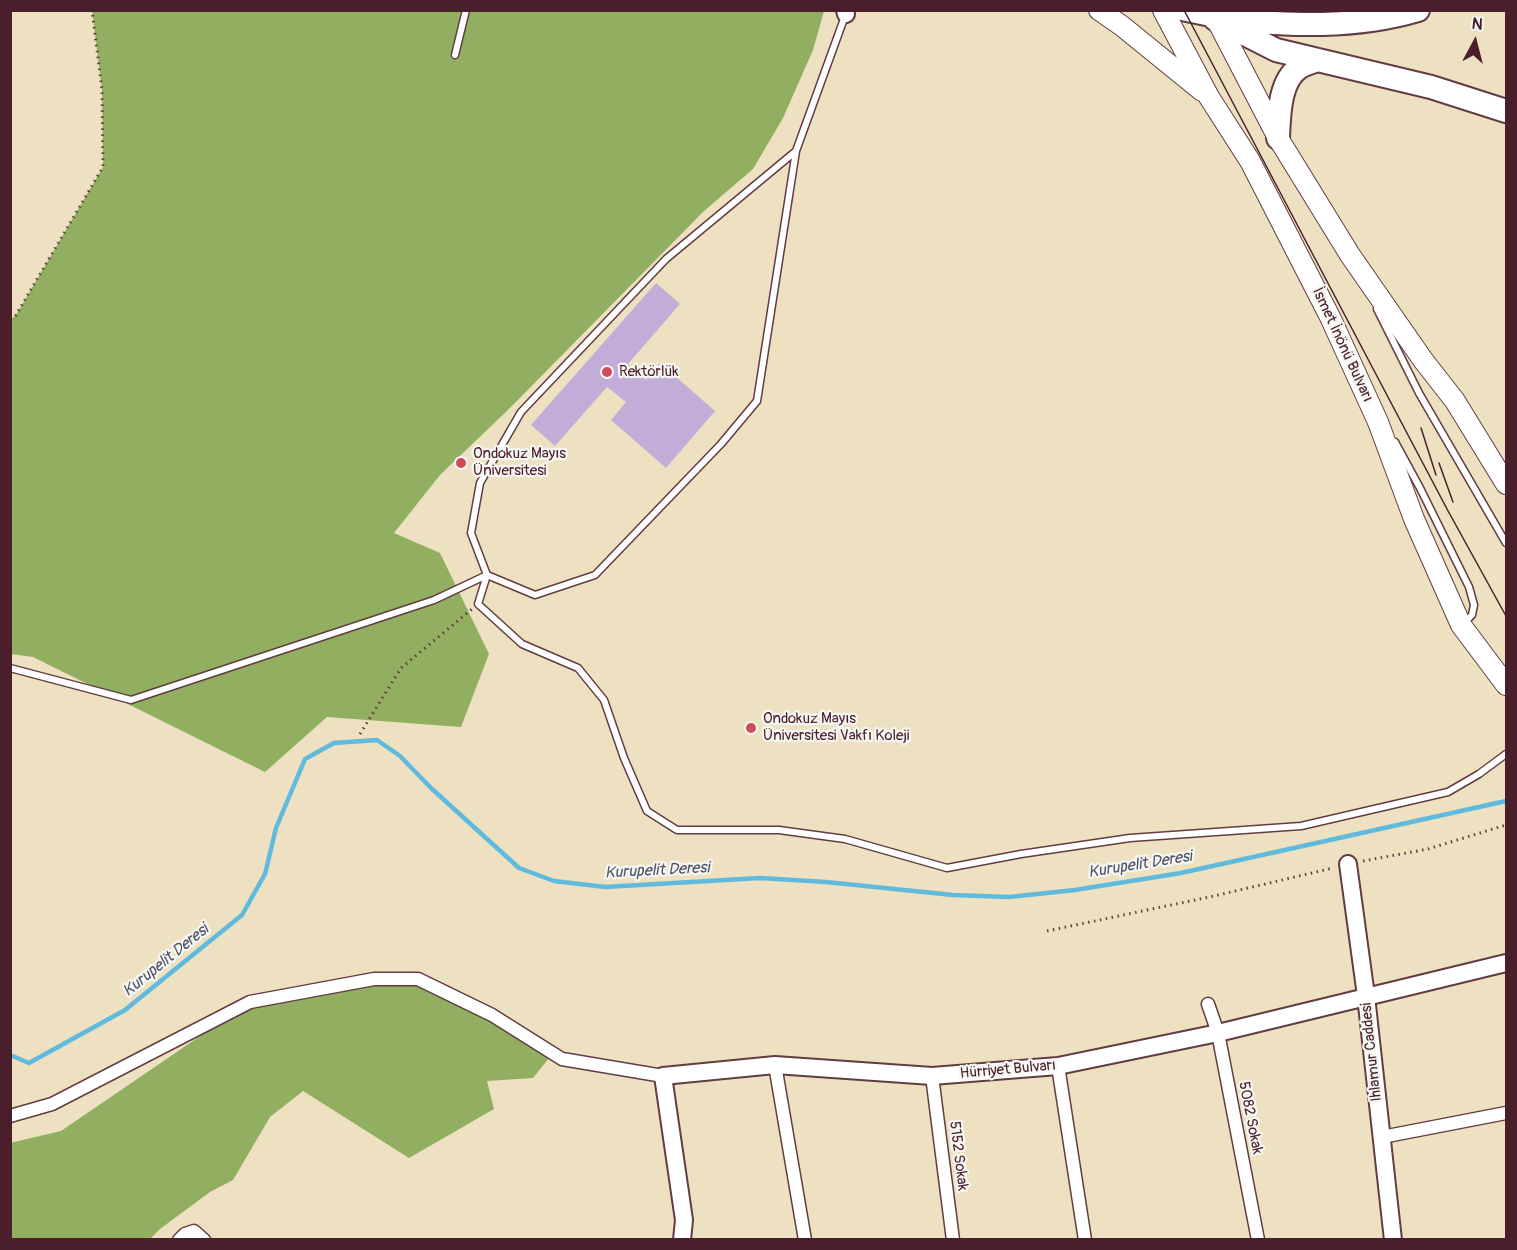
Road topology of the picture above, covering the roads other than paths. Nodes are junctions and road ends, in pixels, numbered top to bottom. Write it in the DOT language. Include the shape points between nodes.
graph roads {
  1 [pos="466,10"];
  2 [pos="1099,10"];
  3 [pos="1163,10"];
  4 [pos="1172,10"];
  5 [pos="1418,10"];
  6 [pos="846,11"];
  7 [pos="1213,15"];
  8 [pos="455,55"];
  9 [pos="1318,60"];
  10 [pos="1209,97"];
  11 [pos="1506,111"];
  12 [pos="1278,138"];
  13 [pos="796,151"];
  14 [pos="1350,255"];
  15 [pos="1331,319"];
  16 [pos="1389,431"];
  17 [pos="1393,439"];
  18 [pos="1506,484"];
  19 [pos="1506,543"];
  20 [pos="488,575"];
  21 [pos="1461,625"];
  22 [pos="10,668"];
  23 [pos="1506,684"];
  24 [pos="1506,754"];
  25 [pos="1348,864"];
  26 [pos="1506,963"];
  27 [pos="1366,996"];
  28 [pos="1208,1004"];
  29 [pos="1218,1034"];
  30 [pos="775,1065"];
  31 [pos="1058,1066"];
  32 [pos="663,1076"];
  33 [pos="932,1077"];
  34 [pos="1506,1113"];
  35 [pos="10,1116"];
  36 [pos="1382,1137"];
  37 [pos="178,1239"];
  38 [pos="204,1239"];
  39 [pos="682,1239"];
  40 [pos="805,1239"];
  41 [pos="954,1239"];
  42 [pos="1085,1239"];
  43 [pos="1258,1239"];
  44 [pos="1394,1239"];
  1 -- 8 [label="lane"];
  2 -- 10 [label="main road"];
  3 -- 10 [label="main road, İsmet İnönü Bulvarı"];
  4 -- 7 [label="street"];
  5 -- 7 [label="highway" via="1366,22 1296,25"];
  6 -- 13 [label="lane"];
  7 -- 9 [label="highway" via="1276,50"];
  7 -- 12 [label="main road"];
  9 -- 11 [label="highway" via="1431,87"];
  9 -- 12 [label="highway" via="1299,68 1288,82 1282,97"];
  10 -- 15 [label="main road, İsmet İnönü Bulvarı" via="1250,160"];
  12 -- 14 [label="main road"];
  13 -- 20 [label="lane" via="666,259 521,412 480,483 471,533"];
  13 -- 20 [label="lane" via="757,401 596,575 535,595"];
  14 -- 18 [label="main road" via="1455,401"];
  14 -- 19 [label="lane" via="1419,393"];
  15 -- 16 [label="lane"];
  15 -- 21 [label="main road, İsmet İnönü Bulvarı"];
  17 -- 21 [label="lane" via="1469,587 1474,605 1472,615"];
  20 -- 22 [label="lane" via="434,600 131,700"];
  20 -- 24 [label="lane" via="478,604 522,645 578,668 603,700 647,811 677,830 779,830 823,836 947,868 1130,838 1301,826 1448,792"];
  21 -- 23 [label="main road, İsmet İnönü Bulvarı"];
  25 -- 27 [label="street, Ihlamur Caddesi"];
  26 -- 27 [label="street, Hürriyet Bulvarı"];
  27 -- 29 [label="street, Hürriyet Bulvarı"];
  27 -- 36 [label="street, Ihlamur Caddesi"];
  28 -- 29 [label="street, 5082 Sokak"];
  29 -- 31 [label="street, Hürriyet Bulvarı"];
  29 -- 43 [label="street, 5082 Sokak"];
  30 -- 32 [label="street, Hürriyet Bulvarı"];
  30 -- 33 [label="street, Hürriyet Bulvarı"];
  30 -- 40 [label="street"];
  31 -- 33 [label="street, Hürriyet Bulvarı"];
  31 -- 42 [label="street"];
  32 -- 35 [label="street" via="562,1059 492,1015 418,979 374,979 250,1002 52,1104"];
  32 -- 39 [label="street" via="684,1220"];
  33 -- 41 [label="street, 5152 Sokak"];
  34 -- 36 [label="street"];
  36 -- 44 [label="street, Ihlamur Caddesi"];
  37 -- 38 [label="street" via="194,1231"];
}
